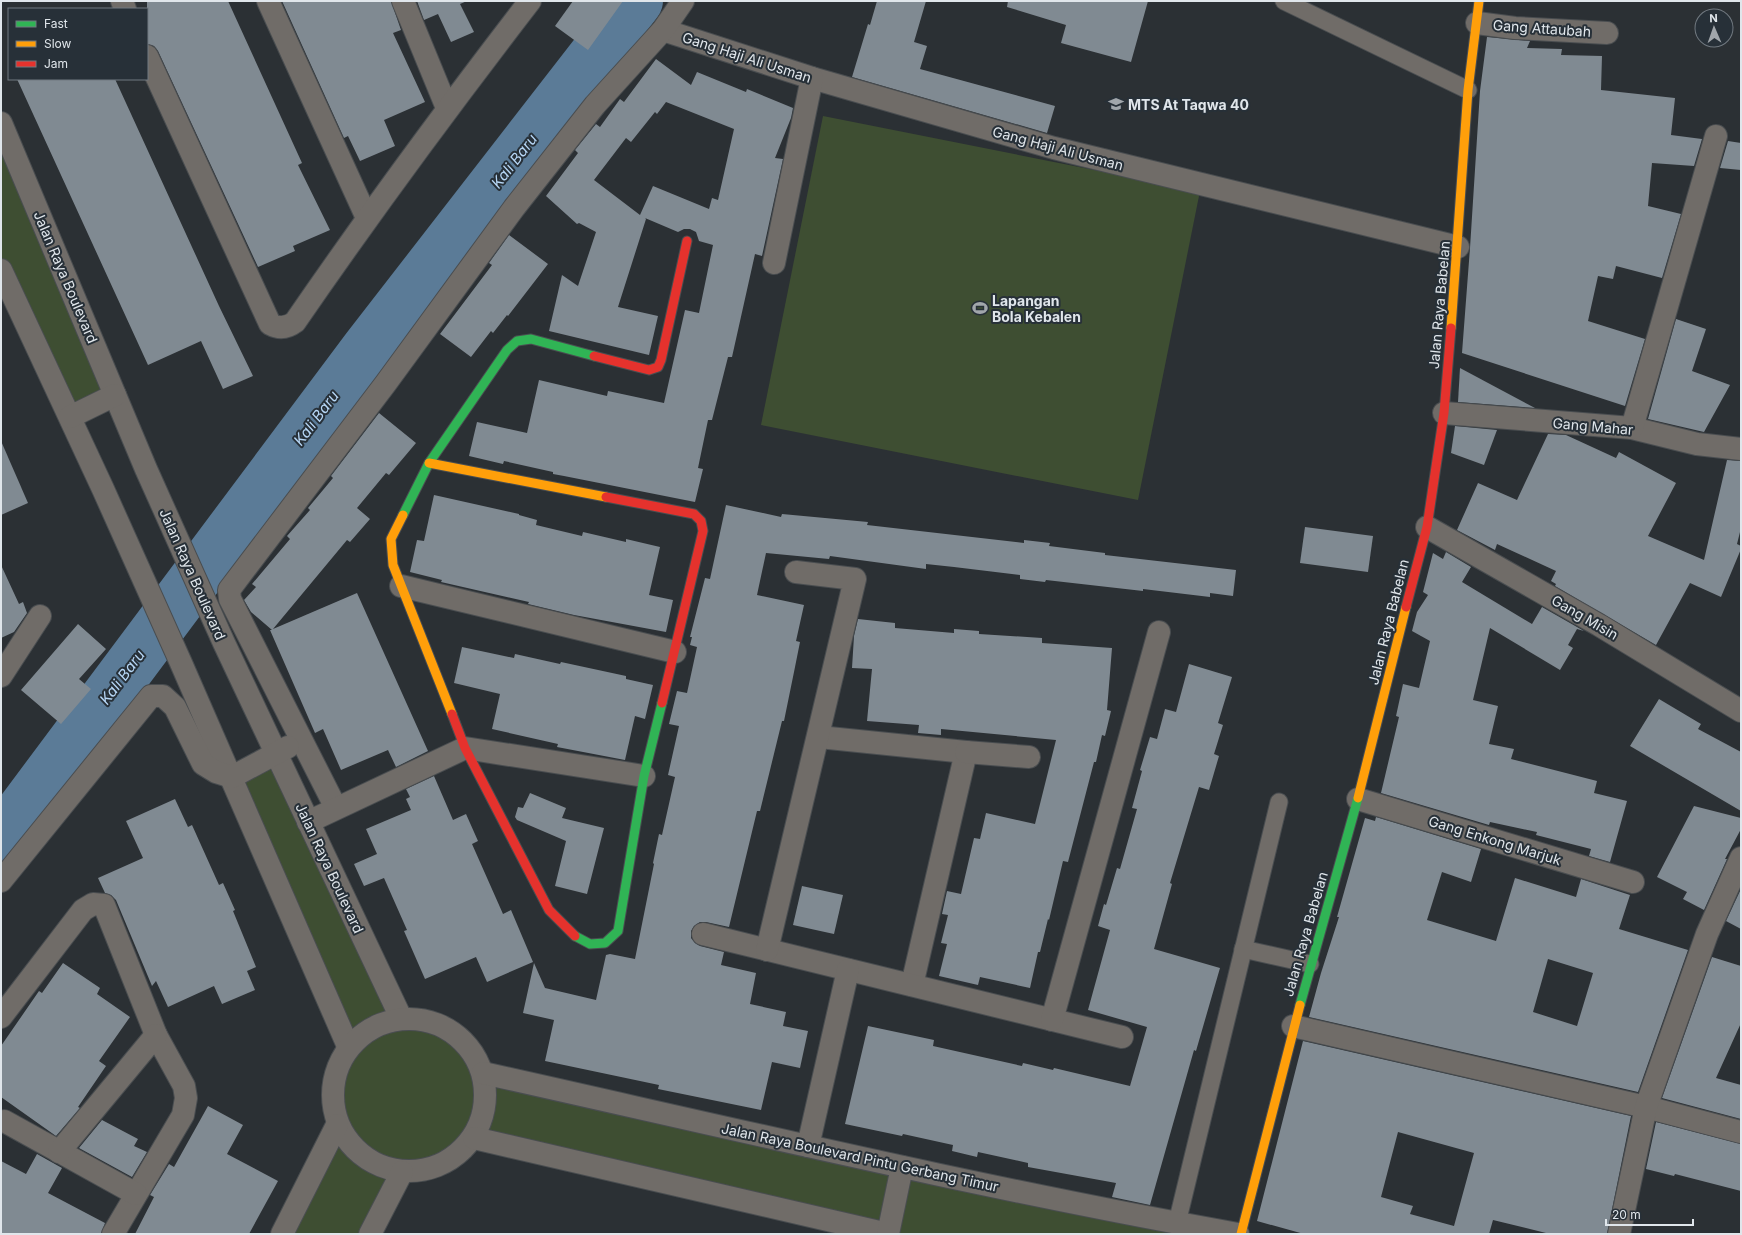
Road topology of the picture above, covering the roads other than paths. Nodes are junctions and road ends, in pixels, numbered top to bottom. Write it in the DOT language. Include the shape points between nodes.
graph roads {
  1 [pos="268,1"];
  2 [pos="403,1"];
  3 [pos="530,1"];
  4 [pos="683,1"];
  5 [pos="1284,1"];
  6 [pos="1479,1"];
  7 [pos="1477,23"];
  8 [pos="663,30"];
  9 [pos="1607,33"];
  10 [pos="148,58"];
  11 [pos="812,78"];
  12 [pos="1468,90"];
  13 [pos="448,108"];
  14 [pos="1,123"];
  15 [pos="1716,136"];
  16 [pos="367,218"];
  17 [pos="687,241"];
  18 [pos="1458,247"];
  19 [pos="774,263"];
  20 [pos="1,270"];
  21 [pos="115,395"];
  22 [pos="1444,413"];
  23 [pos="70,417"];
  24 [pos="1632,428"];
  25 [pos="1741,449"];
  26 [pos="429,463"];
  27 [pos="1427,527"];
  28 [pos="796,572"];
  29 [pos="401,586"];
  30 [pos="40,616"];
  31 [pos="1159,632"];
  32 [pos="675,652"];
  33 [pos="1,676"];
  34 [pos="1741,711"];
  35 [pos="819,737"];
  36 [pos="301,739"];
  37 [pos="465,748"];
  38 [pos="966,752"];
  39 [pos="276,754"];
  40 [pos="1029,758"];
  41 [pos="644,776"];
  42 [pos="232,777"];
  43 [pos="1358,799"];
  44 [pos="1279,802"];
  45 [pos="336,808"];
  46 [pos="308,822"];
  47 [pos="1741,858"];
  48 [pos="1,881"];
  49 [pos="1633,882"];
  50 [pos="703,934"];
  51 [pos="1243,949"];
  52 [pos="767,950"];
  53 [pos="1310,964"];
  54 [pos="848,970"];
  55 [pos="912,985"];
  56 [pos="1,1017"];
  57 [pos="401,1018"];
  58 [pos="1052,1020"];
  59 [pos="1293,1026"];
  60 [pos="156,1035"];
  61 [pos="1122,1037"];
  62 [pos="348,1046"];
  63 [pos="483,1073"];
  64 [pos="1646,1107"];
  65 [pos="4,1121"];
  66 [pos="337,1126"];
  67 [pos="1741,1132"];
  68 [pos="474,1138"];
  69 [pos="808,1146"];
  70 [pos="59,1152"];
  71 [pos="902,1167"];
  72 [pos="402,1172"];
  73 [pos="136,1194"];
  74 [pos="1177,1223"];
  75 [pos="113,1234"];
  76 [pos="282,1234"];
  77 [pos="370,1234"];
  78 [pos="888,1234"];
  79 [pos="1240,1234"];
  80 [pos="1619,1234"];
  1 -- 16 [label="street"];
  2 -- 13 [label="street"];
  3 -- 13 [label="street"];
  4 -- 8 [label="street"];
  5 -- 12 [label="lane"];
  6 -- 7 [label="street, Jalan Raya Babelan"];
  7 -- 9 [label="street, Gang Attaubah" via="1515,28"];
  7 -- 12 [label="street, Jalan Raya Babelan"];
  8 -- 11 [label="street, Gang Haji Ali Usman"];
  8 -- 36 [label="street" via="595,105 519,202 229,590 230,598"];
  10 -- 16 [label="street" via="270,324 280,328 290,326 294,322"];
  11 -- 18 [label="street, Gang Haji Ali Usman" via="1054,148"];
  11 -- 19 [label="street"];
  12 -- 18 [label="street, Jalan Raya Babelan"];
  13 -- 16 [label="street"];
  14 -- 21 [label="street, Jalan Raya Boulevard"];
  15 -- 24 [label="street"];
  17 -- 26 [label="street" via="658,367 649,370 531,339 518,341 507,350"];
  18 -- 22 [label="street, Jalan Raya Babelan"];
  20 -- 23 [label="street"];
  21 -- 23 [label="street"];
  21 -- 39 [label="street, Jalan Raya Boulevard" via="224,643"];
  22 -- 24 [label="street, Gang Mahar"];
  22 -- 27 [label="street, Jalan Raya Babelan"];
  23 -- 42 [label="street"];
  24 -- 25 [label="street, Gang Mahar" via="1697,444"];
  26 -- 29 [label="street" via="391,539 390,554"];
  26 -- 32 [label="street" via="694,514 701,521 703,531"];
  27 -- 34 [label="street, Gang Misin" via="1599,625"];
  27 -- 43 [label="street, Jalan Raya Babelan"];
  28 -- 35 [label="street" via="855,579"];
  29 -- 32 [label="street"];
  29 -- 37 [label="street"];
  30 -- 33 [label="street"];
  31 -- 58 [label="street"];
  32 -- 41 [label="street"];
  35 -- 38 [label="street"];
  35 -- 52 [label="street"];
  36 -- 39 [label="street"];
  36 -- 45 [label="street"];
  37 -- 41 [label="street"];
  37 -- 41 [label="street" via="549,910 558,922 589,943 605,943 618,931"];
  37 -- 45 [label="street"];
  38 -- 40 [label="street"];
  38 -- 55 [label="street"];
  39 -- 42 [label="street"];
  39 -- 46 [label="street, Jalan Raya Boulevard"];
  42 -- 48 [label="street" via="203,764 175,707 163,696 152,696"];
  42 -- 62 [label="street"];
  43 -- 49 [label="street, Gang Enkong Marjuk"];
  43 -- 53 [label="street, Jalan Raya Babelan"];
  44 -- 51 [label="lane"];
  45 -- 46 [label="street"];
  46 -- 57 [label="street, Jalan Raya Boulevard"];
  47 -- 64 [label="street" via="1707,934"];
  50 -- 52 [label="street"];
  51 -- 53 [label="lane"];
  51 -- 74 [label="lane"];
  52 -- 54 [label="street"];
  53 -- 59 [label="street, Jalan Raya Babelan"];
  54 -- 55 [label="street"];
  54 -- 69 [label="street"];
  55 -- 58 [label="street"];
  56 -- 60 [label="street" via="83,910 92,904 104,905"];
  57 -- 62 [label="street" via="372,1027"];
  57 -- 63 [label="street" via="436,1023 466,1043"];
  58 -- 61 [label="street"];
  59 -- 64 [label="street"];
  59 -- 79 [label="street, Jalan Raya Babelan"];
  60 -- 70 [label="street"];
  60 -- 73 [label="street" via="184,1086 185,1107 183,1115"];
  62 -- 66 [label="street" via="331,1084"];
  63 -- 68 [label="street" via="485,1106"];
  63 -- 69 [label="street, Jalan Raya Boulevard Pintu Gerbang Timur"];
  64 -- 67 [label="street"];
  64 -- 80 [label="street"];
  65 -- 70 [label="street"];
  66 -- 72 [label="street" via="362,1158"];
  66 -- 76 [label="street"];
  68 -- 72 [label="street" via="442,1165"];
  68 -- 78 [label="street"];
  69 -- 71 [label="street, Jalan Raya Boulevard Pintu Gerbang Timur"];
  70 -- 73 [label="street"];
  71 -- 74 [label="street, Jalan Raya Boulevard Pintu Gerbang Timur"];
  71 -- 78 [label="street"];
  72 -- 77 [label="street"];
  73 -- 75 [label="street"];
  74 -- 79 [label="street, Jalan Raya Boulevard Pintu Gerbang Timur"];
}
